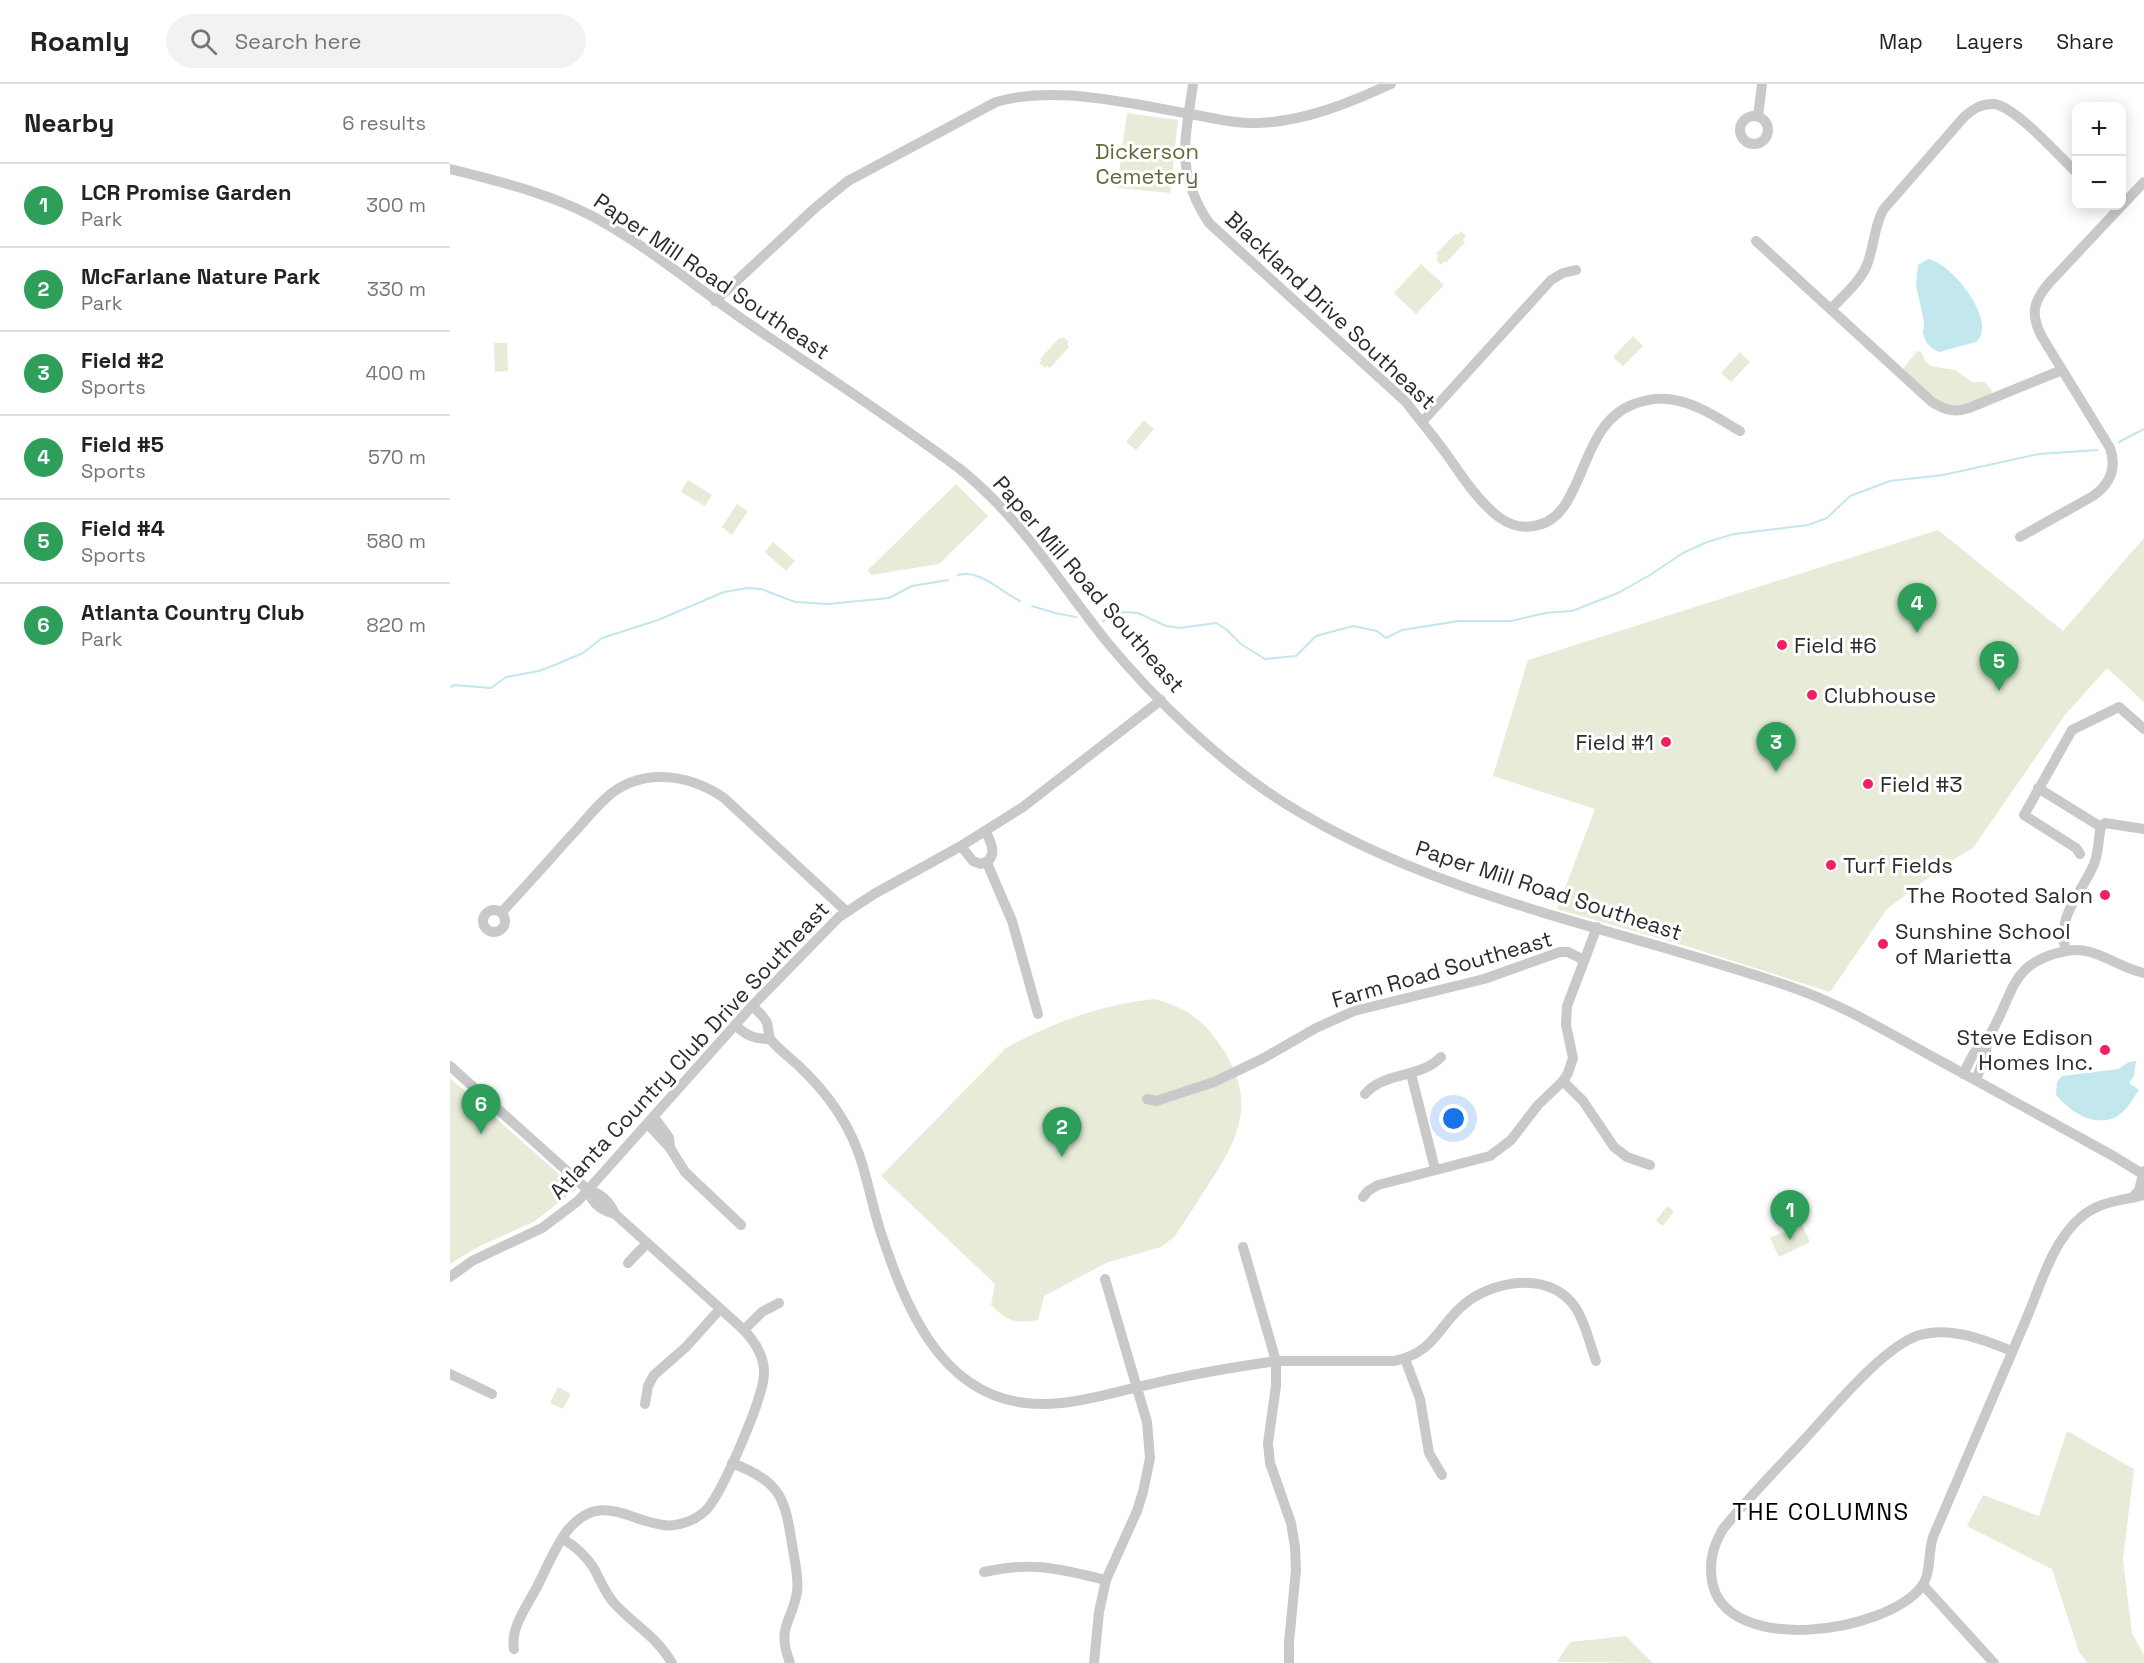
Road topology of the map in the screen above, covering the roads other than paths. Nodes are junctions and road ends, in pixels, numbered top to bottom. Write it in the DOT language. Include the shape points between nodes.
graph roads {
  1 [pos="1193,84"];
  2 [pos="1391,84"];
  3 [pos="1762,84"];
  4 [pos="1189,114"];
  5 [pos="1758,117"];
  6 [pos="2072,168"];
  7 [pos="450,169"];
  8 [pos="2144,182"];
  9 [pos="2126,198"];
  10 [pos="2112,210"];
  11 [pos="1756,241"];
  12 [pos="1576,270"];
  13 [pos="714,301"];
  14 [pos="1831,309"];
  15 [pos="2062,370"];
  16 [pos="1422,422"];
  17 [pos="1740,431"];
  18 [pos="2020,537"];
  19 [pos="1161,700"];
  20 [pos="2144,729"];
  21 [pos="2038,788"];
  22 [pos="2101,827"];
  23 [pos="2144,829"];
  24 [pos="985,831"];
  25 [pos="961,846"];
  26 [pos="2080,854"];
  27 [pos="987,863"];
  28 [pos="846,911"];
  29 [pos="502,912"];
  30 [pos="1597,927"];
  31 [pos="2066,951"];
  32 [pos="1584,960"];
  33 [pos="2144,972"];
  34 [pos="752,1006"];
  35 [pos="1038,1014"];
  36 [pos="735,1025"];
  37 [pos="770,1039"];
  38 [pos="1987,1040"];
  39 [pos="1442,1057"];
  40 [pos="450,1066"];
  41 [pos="1411,1074"];
  42 [pos="1964,1074"];
  43 [pos="1976,1080"];
  44 [pos="1563,1081"];
  45 [pos="1365,1094"];
  46 [pos="1147,1099"];
  47 [pos="651,1120"];
  48 [pos="1650,1165"];
  49 [pos="1434,1169"];
  50 [pos="2143,1173"];
  51 [pos="588,1190"];
  52 [pos="1364,1197"];
  53 [pos="2139,1197"];
  54 [pos="741,1225"];
  55 [pos="647,1242"];
  56 [pos="1243,1247"];
  57 [pos="628,1263"];
  58 [pos="450,1277"];
  59 [pos="1105,1280"];
  60 [pos="1574,1288"];
  61 [pos="1566,1297"];
  62 [pos="779,1303"];
  63 [pos="720,1308"];
  64 [pos="744,1330"];
  65 [pos="2012,1351"];
  66 [pos="1404,1359"];
  67 [pos="1276,1361"];
  68 [pos="1596,1361"];
  69 [pos="450,1374"];
  70 [pos="1136,1387"];
  71 [pos="492,1394"];
  72 [pos="645,1404"];
  73 [pos="732,1463"];
  74 [pos="1442,1475"];
  75 [pos="563,1539"];
  76 [pos="984,1572"];
  77 [pos="1106,1580"];
  78 [pos="1923,1585"];
  79 [pos="514,1649"];
  80 [pos="672,1663"];
  81 [pos="790,1663"];
  82 [pos="1094,1663"];
  83 [pos="1289,1663"];
  84 [pos="1994,1663"];
  1 -- 4 [label="street, Blackland Drive Southeast"];
  2 -- 4 [label="street" via="1299,119 1259,123"];
  3 -- 5 [label="street"];
  4 -- 13 [label="street" via="1055,95 996,102 848,181"];
  4 -- 16 [label="street, Blackland Drive Southeast" via="1184,160 1194,198 1209,223 1405,401"];
  6 -- 14 [label="street" via="2010,111 1992,104 1977,107 1883,210 1867,265"];
  7 -- 13 [label="street, Paper Mill Road Southeast" via="537,193 591,215"];
  8 -- 9 [label="street"];
  10 -- 15 [label="street" via="2043,291 2034,308 2037,328"];
  11 -- 14 [label="street"];
  12 -- 16 [label="street" via="1551,280"];
  13 -- 19 [label="street, Paper Mill Road Southeast" via="941,454 985,490 1028,537 1113,648"];
  14 -- 15 [label="street" via="1932,402 1947,410 1961,411"];
  15 -- 18 [label="street" via="2110,448 2111,477 2101,490"];
  16 -- 17 [label="street, Blackland Drive Southeast" via="1492,511 1511,524 1531,527 1548,522 1561,511 1596,436 1611,418 1630,405 1651,399 1682,402"];
  19 -- 24 [label="street, Atlanta Country Club Drive Southeast" via="1051,786"];
  19 -- 30 [label="street, Paper Mill Road Southeast" via="1241,772 1325,826 1425,873"];
  20 -- 21 [label="street" via="2119,707 2072,730"];
  21 -- 22 [label="street"];
  21 -- 26 [label="street" via="2024,815"];
  22 -- 23 [label="street" via="2111,823"];
  22 -- 31 [label="street" via="2096,861 2066,918"];
  24 -- 25 [label="street, Atlanta Country Club Drive Southeast"];
  24 -- 27 [label="street" via="993,848"];
  25 -- 27 [label="street" via="973,861"];
  25 -- 28 [label="street, Atlanta Country Club Drive Southeast"];
  27 -- 35 [label="street" via="1015,930"];
  28 -- 29 [label="street" via="724,798 689,780 662,777 632,783 605,799"];
  28 -- 34 [label="street, Atlanta Country Club Drive Southeast"];
  30 -- 32 [label="street"];
  30 -- 42 [label="street, Paper Mill Road Southeast" via="1811,994"];
  31 -- 33 [label="street" via="2090,951 2126,969"];
  31 -- 38 [label="street" via="2039,959 2021,972"];
  32 -- 44 [label="street" via="1567,1005 1566,1025 1573,1058"];
  32 -- 46 [label="street, Farm Road Southeast" via="1560,952 1484,979 1354,1011 1214,1082 1156,1101"];
  34 -- 36 [label="street, Atlanta Country Club Drive Southeast"];
  34 -- 37 [label="street" via="768,1024"];
  36 -- 37 [label="street" via="747,1036"];
  36 -- 47 [label="street, Atlanta Country Club Drive Southeast"];
  37 -- 70 [label="street" via="822,1091 851,1134 880,1233 922,1330 943,1361 984,1391 1025,1403 1054,1404"];
  38 -- 42 [label="street" via="1977,1048"];
  38 -- 43 [label="street"];
  39 -- 41 [label="street"];
  40 -- 51 [label="street"];
  41 -- 45 [label="street" via="1379,1082"];
  41 -- 49 [label="street"];
  42 -- 43 [label="street, Paper Mill Road Southeast"];
  43 -- 50 [label="street, Paper Mill Road Southeast"];
  44 -- 48 [label="street" via="1583,1101 1614,1147 1627,1157"];
  44 -- 49 [label="street" via="1497,1152"];
  47 -- 51 [label="street, Atlanta Country Club Drive Southeast"];
  47 -- 54 [label="street" via="685,1172"];
  49 -- 52 [label="street" via="1378,1185"];
  50 -- 53 [label="street"];
  51 -- 55 [label="street" via="606,1201"];
  51 -- 58 [label="street, Atlanta Country Club Drive Southeast" via="542,1228 472,1261"];
  53 -- 65 [label="street" via="2111,1201 2074,1223 2054,1254"];
  55 -- 57 [label="street"];
  55 -- 63 [label="street"];
  56 -- 67 [label="street"];
  59 -- 70 [label="street"];
  60 -- 61 [label="street"];
  61 -- 66 [label="street" via="1546,1286 1525,1282 1488,1291 1460,1308 1432,1342"];
  61 -- 68 [label="street" via="1582,1320"];
  62 -- 64 [label="street" via="762,1312"];
  63 -- 64 [label="street"];
  63 -- 72 [label="street" via="654,1376"];
  64 -- 73 [label="street" via="763,1361 764,1373 760,1396"];
  65 -- 78 [label="street" via="1933,1537"];
  65 -- 78 [label="street" via="1971,1337 1938,1332 1916,1335 1892,1349 1732,1518 1712,1551 1716,1596 1724,1607 1755,1625 1778,1630 1841,1625 1873,1617 1898,1606"];
  66 -- 67 [label="street"];
  66 -- 74 [label="street" via="1420,1399 1428,1454"];
  67 -- 70 [label="street"];
  67 -- 83 [label="street" via="1268,1443 1295,1547"];
  69 -- 71 [label="street"];
  70 -- 77 [label="street" via="1150,1442 1148,1474 1137,1511"];
  73 -- 75 [label="street" via="709,1507 691,1520 665,1526 603,1510 584,1516"];
  73 -- 81 [label="street" via="770,1482 787,1513 798,1581 784,1631"];
  75 -- 79 [label="street" via="513,1632"];
  75 -- 80 [label="street" via="579,1550 613,1602 651,1635"];
  76 -- 77 [label="street" via="1033,1565"];
  77 -- 82 [label="street"];
  78 -- 84 [label="street"];
}
